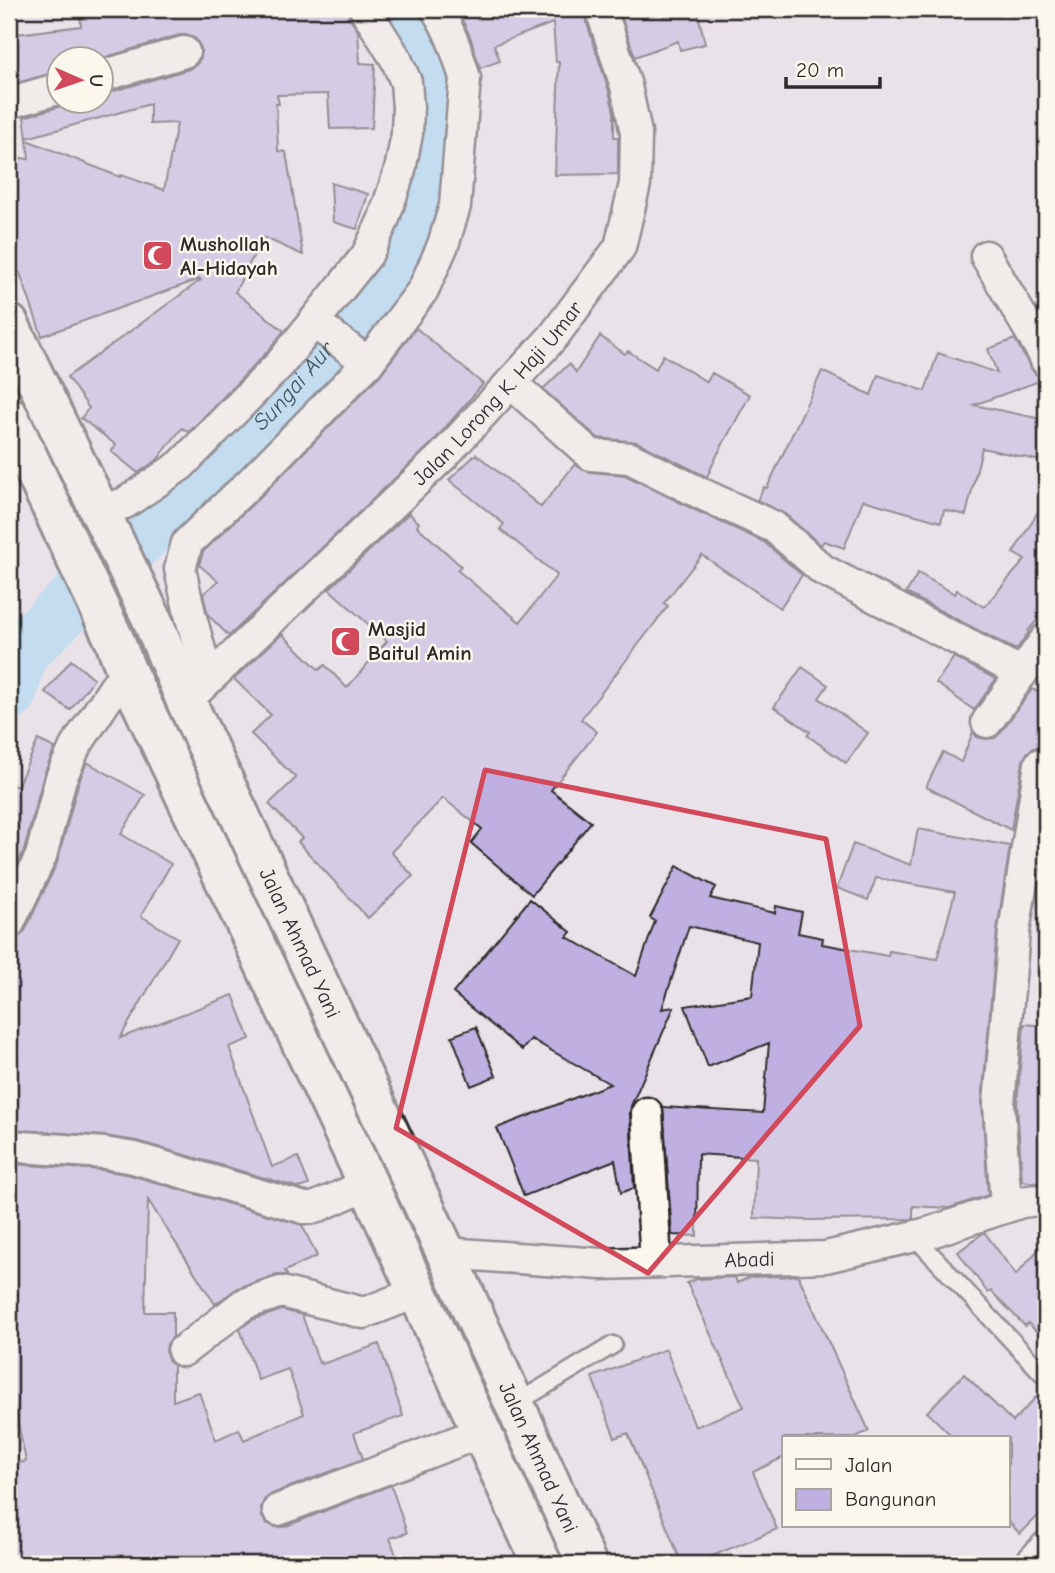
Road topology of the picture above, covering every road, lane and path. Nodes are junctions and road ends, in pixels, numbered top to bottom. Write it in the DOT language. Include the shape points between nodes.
graph roads {
  1 [pos="365,9"];
  2 [pos="436,9"];
  3 [pos="601,9"];
  4 [pos="184,52"];
  5 [pos="116,72"];
  6 [pos="46,92"];
  7 [pos="9,103"];
  8 [pos="986,256"];
  9 [pos="9,324"];
  10 [pos="322,327"];
  11 [pos="365,360"];
  12 [pos="1046,360"];
  13 [pos="511,383"];
  14 [pos="9,417"];
  15 [pos="102,514"];
  16 [pos="1046,639"];
  17 [pos="120,655"];
  18 [pos="1022,673"];
  19 [pos="197,690"];
  20 [pos="987,722"];
  21 [pos="1040,764"];
  22 [pos="9,923"];
  23 [pos="647,1113"];
  24 [pos="9,1146"];
  25 [pos="369,1184"];
  26 [pos="1046,1199"];
  27 [pos="1006,1208"];
  28 [pos="914,1236"];
  29 [pos="446,1253"];
  30 [pos="656,1262"];
  31 [pos="418,1292"];
  32 [pos="613,1345"];
  33 [pos="183,1351"];
  34 [pos="1044,1375"];
  35 [pos="515,1404"];
  36 [pos="482,1432"];
  37 [pos="278,1510"];
  38 [pos="1046,1547"];
  39 [pos="542,1564"];
  40 [pos="587,1564"];
  41 [pos="1030,1564"];
  1 -- 10 [label="street" via="406,82 407,134 383,221"];
  2 -- 11 [label="street" via="465,78 455,206 423,290"];
  3 -- 13 [label="street, Jalan Lorong K. Haji Umar" via="636,133 635,184 620,247 553,337"];
  4 -- 5 [label="street"];
  6 -- 7 [label="street"];
  8 -- 12 [label="street"];
  9 -- 15 [label="highway, Jalan Ahmad Yani"];
  10 -- 11 [label="street"];
  10 -- 15 [label="street" via="181,465"];
  11 -- 19 [label="street" via="187,543 180,569 190,614"];
  13 -- 18 [label="street" via="591,455 629,458 775,527 823,570"];
  13 -- 19 [label="street, Jalan Lorong K. Haji Umar" via="445,454"];
  14 -- 17 [label="highway, Jalan Ahmad Yani"];
  15 -- 19 [label="highway, Jalan Ahmad Yani" via="151,617"];
  16 -- 18 [label="street"];
  17 -- 22 [label="street" via="61,778 41,856"];
  17 -- 25 [label="highway, Jalan Ahmad Yani"];
  18 -- 20 [label="street"];
  19 -- 29 [label="highway, Jalan Ahmad Yani"];
  21 -- 27 [label="street" via="1014,932 999,1104"];
  23 -- 30 [label="street"];
  24 -- 25 [label="street" via="134,1158 304,1208"];
  25 -- 31 [label="highway, Jalan Ahmad Yani"];
  26 -- 27 [label="street, Abadi"];
  27 -- 28 [label="street, Abadi"];
  28 -- 30 [label="street, Abadi" via="826,1257"];
  28 -- 34 [label="lane"];
  29 -- 30 [label="street, Abadi" via="601,1264"];
  29 -- 35 [label="highway, Jalan Ahmad Yani"];
  31 -- 33 [label="street" via="364,1313 281,1292 244,1304"];
  31 -- 36 [label="highway, Jalan Ahmad Yani"];
  32 -- 35 [label="lane"];
  35 -- 40 [label="highway, Jalan Ahmad Yani"];
  36 -- 37 [label="street"];
  36 -- 39 [label="highway, Jalan Ahmad Yani"];
  38 -- 41 [label="street"];
}
